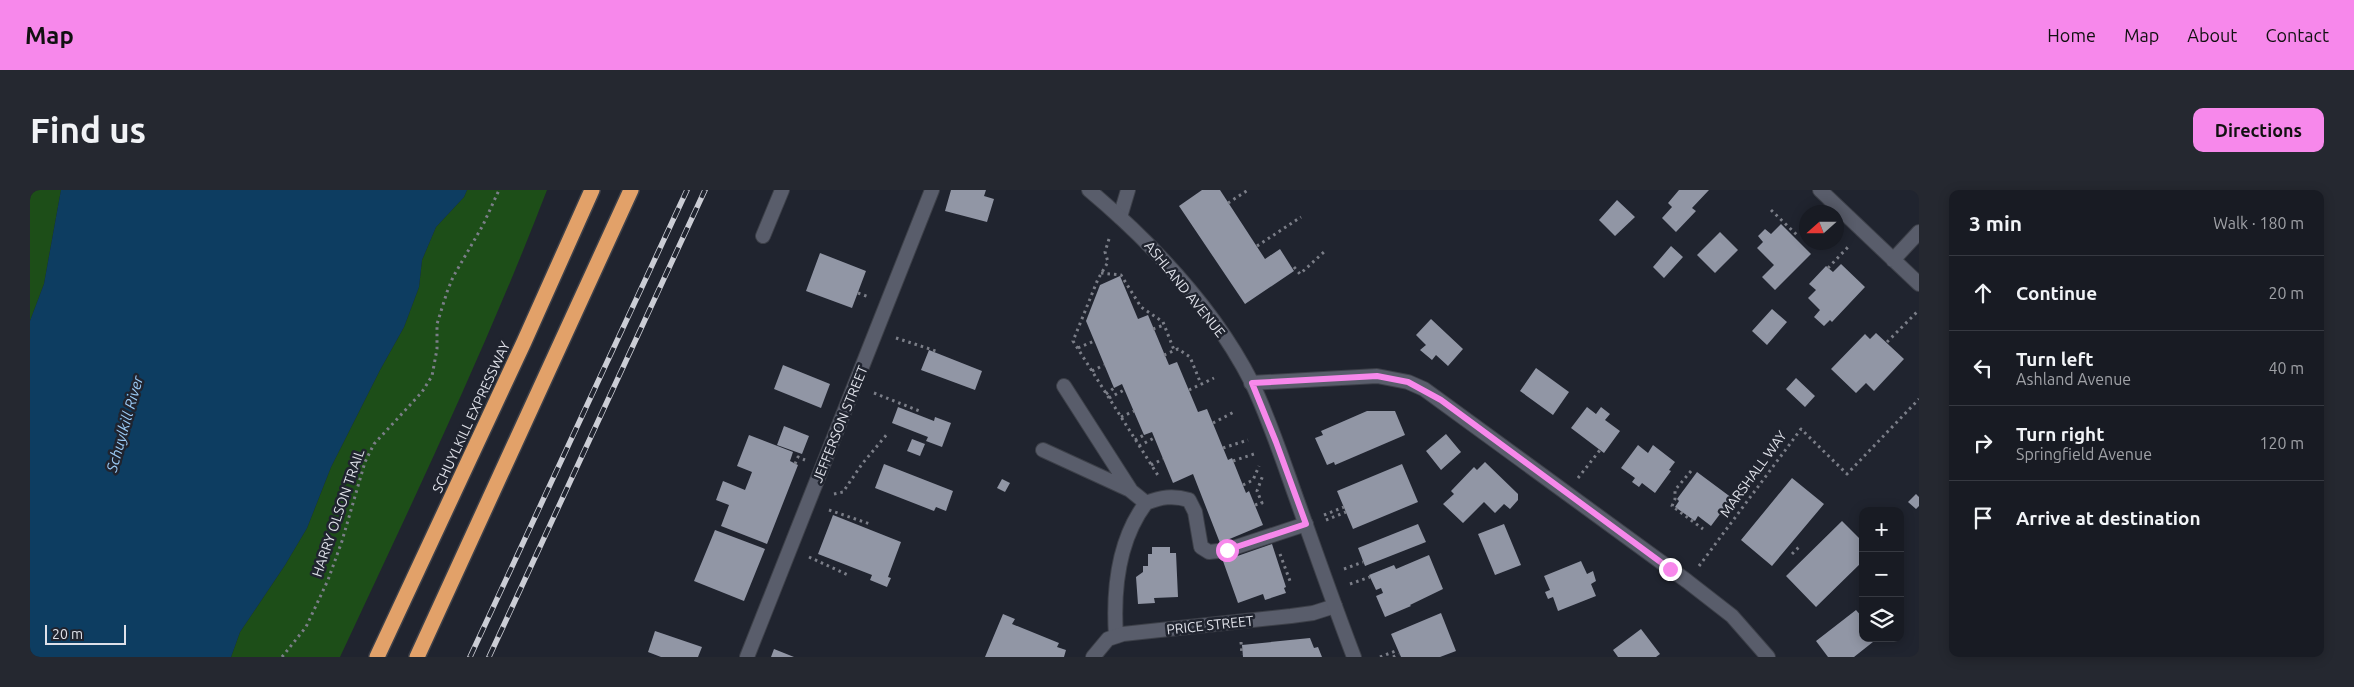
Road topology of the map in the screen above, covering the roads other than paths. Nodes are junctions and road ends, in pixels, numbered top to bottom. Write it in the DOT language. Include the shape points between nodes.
graph roads {
  1 [pos="592,190"];
  2 [pos="632,190"];
  3 [pos="782,190"];
  4 [pos="932,190"];
  5 [pos="1089,190"];
  6 [pos="1128,190"];
  7 [pos="1820,190"];
  8 [pos="1120,217"];
  9 [pos="1919,232"];
  10 [pos="763,236"];
  11 [pos="1893,260"];
  12 [pos="1919,284"];
  13 [pos="1252,383"];
  14 [pos="1064,386"];
  15 [pos="1042,450"];
  16 [pos="1130,490"];
  17 [pos="1146,503"];
  18 [pos="1306,524"];
  19 [pos="1335,606"];
  20 [pos="1116,636"];
  21 [pos="377,657"];
  22 [pos="417,657"];
  23 [pos="747,657"];
  24 [pos="1093,657"];
  25 [pos="1354,657"];
  26 [pos="1768,657"];
  1 -- 21 [label="highway, SCHUYLKILL EXPRESSWAY"];
  2 -- 22 [label="highway"];
  3 -- 10 [label="street"];
  4 -- 23 [label="street, JEFFERSON STREET"];
  5 -- 8 [label="street, ASHLAND AVENUE"];
  6 -- 8 [label="street"];
  7 -- 11 [label="street"];
  8 -- 13 [label="street, ASHLAND AVENUE" via="1145,240 1198,301"];
  9 -- 11 [label="street"];
  11 -- 12 [label="street"];
  13 -- 18 [label="street, ASHLAND AVENUE"];
  13 -- 26 [label="street" via="1371,376 1393,378 1424,389 1694,586 1732,616"];
  14 -- 16 [label="street"];
  15 -- 16 [label="street"];
  16 -- 17 [label="street"];
  17 -- 18 [label="street" via="1160,498 1188,500 1196,512 1202,547 1209,552 1227,550"];
  17 -- 20 [label="street" via="1128,534 1117,578 1114,602"];
  18 -- 19 [label="street, ASHLAND AVENUE"];
  19 -- 20 [label="street, PRICE STREET" via="1313,613"];
  19 -- 25 [label="street, ASHLAND AVENUE"];
  20 -- 24 [label="street" via="1104,643"];
}
